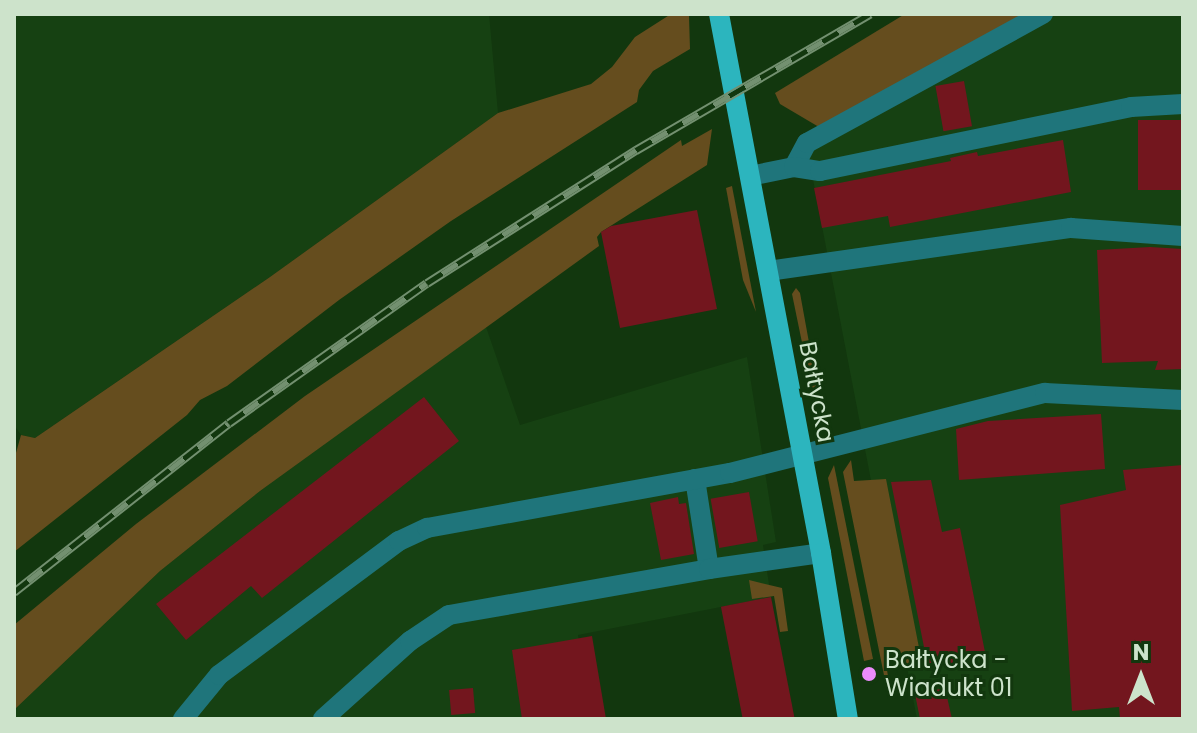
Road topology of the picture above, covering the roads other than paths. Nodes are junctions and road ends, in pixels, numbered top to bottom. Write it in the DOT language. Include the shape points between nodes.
graph roads {
  1 [pos="719,14"];
  2 [pos="1043,14"];
  3 [pos="1183,104"];
  4 [pos="794,167"];
  5 [pos="750,176"];
  6 [pos="1183,236"];
  7 [pos="768,271"];
  8 [pos="1183,400"];
  9 [pos="803,453"];
  10 [pos="695,479"];
  11 [pos="821,553"];
  12 [pos="709,569"];
  13 [pos="183,719"];
  14 [pos="323,719"];
  15 [pos="848,719"];
  1 -- 5 [label="main road, Bałtycka"];
  2 -- 4 [label="lane" via="807,143"];
  3 -- 4 [label="lane" via="1131,107 820,171"];
  4 -- 5 [label="lane"];
  5 -- 7 [label="main road, Bałtycka"];
  6 -- 7 [label="lane" via="1071,228"];
  7 -- 9 [label="main road, Bałtycka"];
  8 -- 9 [label="lane" via="1045,393"];
  9 -- 10 [label="lane"];
  9 -- 11 [label="main road, Bałtycka"];
  10 -- 12 [label="lane"];
  10 -- 13 [label="lane" via="453,520 399,541 219,675"];
  11 -- 12 [label="lane"];
  11 -- 15 [label="main road, Bałtycka"];
  12 -- 14 [label="lane" via="449,615 410,641"];
}
